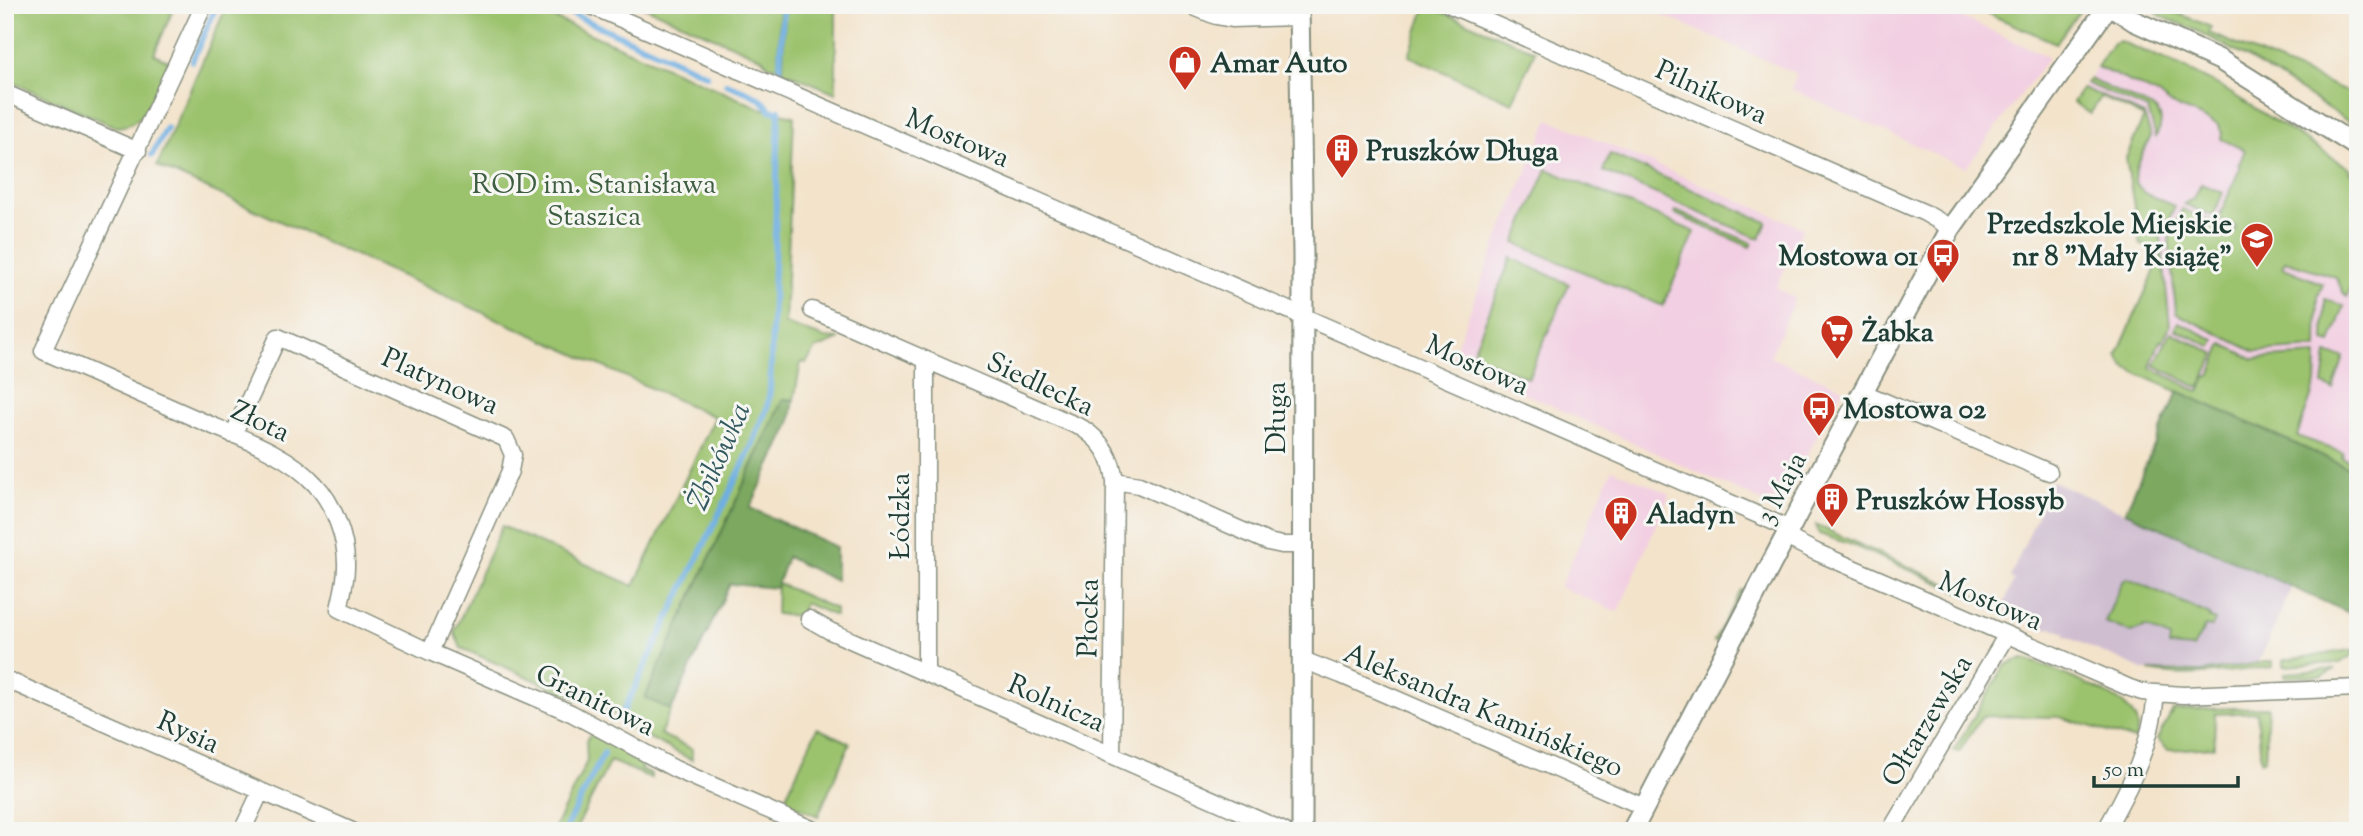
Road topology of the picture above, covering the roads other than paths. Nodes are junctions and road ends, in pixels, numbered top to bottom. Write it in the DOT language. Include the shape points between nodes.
graph roads {
  1 [pos="204,5"];
  2 [pos="589,5"];
  3 [pos="1189,5"];
  4 [pos="1450,5"];
  5 [pos="2109,5"];
  6 [pos="1300,11"];
  7 [pos="5,93"];
  8 [pos="2358,147"];
  9 [pos="138,151"];
  10 [pos="1951,228"];
  11 [pos="812,310"];
  12 [pos="1303,316"];
  13 [pos="926,360"];
  14 [pos="1862,391"];
  15 [pos="233,435"];
  16 [pos="2049,472"];
  17 [pos="1115,481"];
  18 [pos="1787,533"];
  19 [pos="1303,545"];
  20 [pos="352,615"];
  21 [pos="809,619"];
  22 [pos="2007,636"];
  23 [pos="430,652"];
  24 [pos="1303,660"];
  25 [pos="926,672"];
  26 [pos="5,679"];
  27 [pos="2358,688"];
  28 [pos="2156,694"];
  29 [pos="1112,755"];
  30 [pos="261,791"];
  31 [pos="1644,807"];
  32 [pos="242,831"];
  33 [pos="352,831"];
  34 [pos="816,831"];
  35 [pos="1284,831"];
  36 [pos="1302,831"];
  37 [pos="1632,831"];
  38 [pos="1890,831"];
  39 [pos="2105,831"];
  1 -- 9 [label="street"];
  2 -- 12 [label="street, Mostowa"];
  3 -- 6 [label="street" via="1232,19"];
  4 -- 10 [label="street, Pilnikowa"];
  5 -- 8 [label="street" via="2220,60"];
  5 -- 10 [label="street, 3 Maja"];
  6 -- 12 [label="street, Długa"];
  7 -- 9 [label="street"];
  9 -- 15 [label="street, Złota" via="43,351"];
  10 -- 14 [label="street, 3 Maja"];
  11 -- 13 [label="street, Siedlecka"];
  12 -- 18 [label="street, Mostowa" via="1781,525"];
  12 -- 19 [label="street, Długa"];
  13 -- 17 [label="street, Siedlecka" via="1082,428 1106,450"];
  13 -- 25 [label="street, Łódzka"];
  14 -- 16 [label="street"];
  14 -- 18 [label="street, 3 Maja"];
  15 -- 20 [label="street, Złota" via="292,463 324,497 346,553 339,609"];
  15 -- 23 [label="street, Platynowa" via="278,337 506,439 512,448 510,471"];
  17 -- 19 [label="street" via="1139,485 1268,542"];
  17 -- 29 [label="street, Płocka"];
  18 -- 22 [label="street, Mostowa" via="1816,552"];
  18 -- 31 [label="street, 3 Maja"];
  19 -- 24 [label="street, Długa"];
  20 -- 23 [label="street, Granitowa"];
  21 -- 25 [label="street, Rolnicza"];
  22 -- 28 [label="street, Mostowa" via="2130,688"];
  22 -- 38 [label="street, Ołtarzewska"];
  23 -- 34 [label="street, Granitowa" via="571,713 676,769"];
  24 -- 31 [label="street, Aleksandra Kamińskiego"];
  24 -- 36 [label="street, Długa"];
  25 -- 29 [label="street, Rolnicza"];
  26 -- 30 [label="street, Rysia"];
  27 -- 28 [label="street, Mostowa"];
  28 -- 39 [label="street" via="2151,734"];
  29 -- 35 [label="street, Rolnicza"];
  30 -- 32 [label="street"];
  30 -- 33 [label="street, Rysia"];
  31 -- 37 [label="street, 3 Maja"];
}
